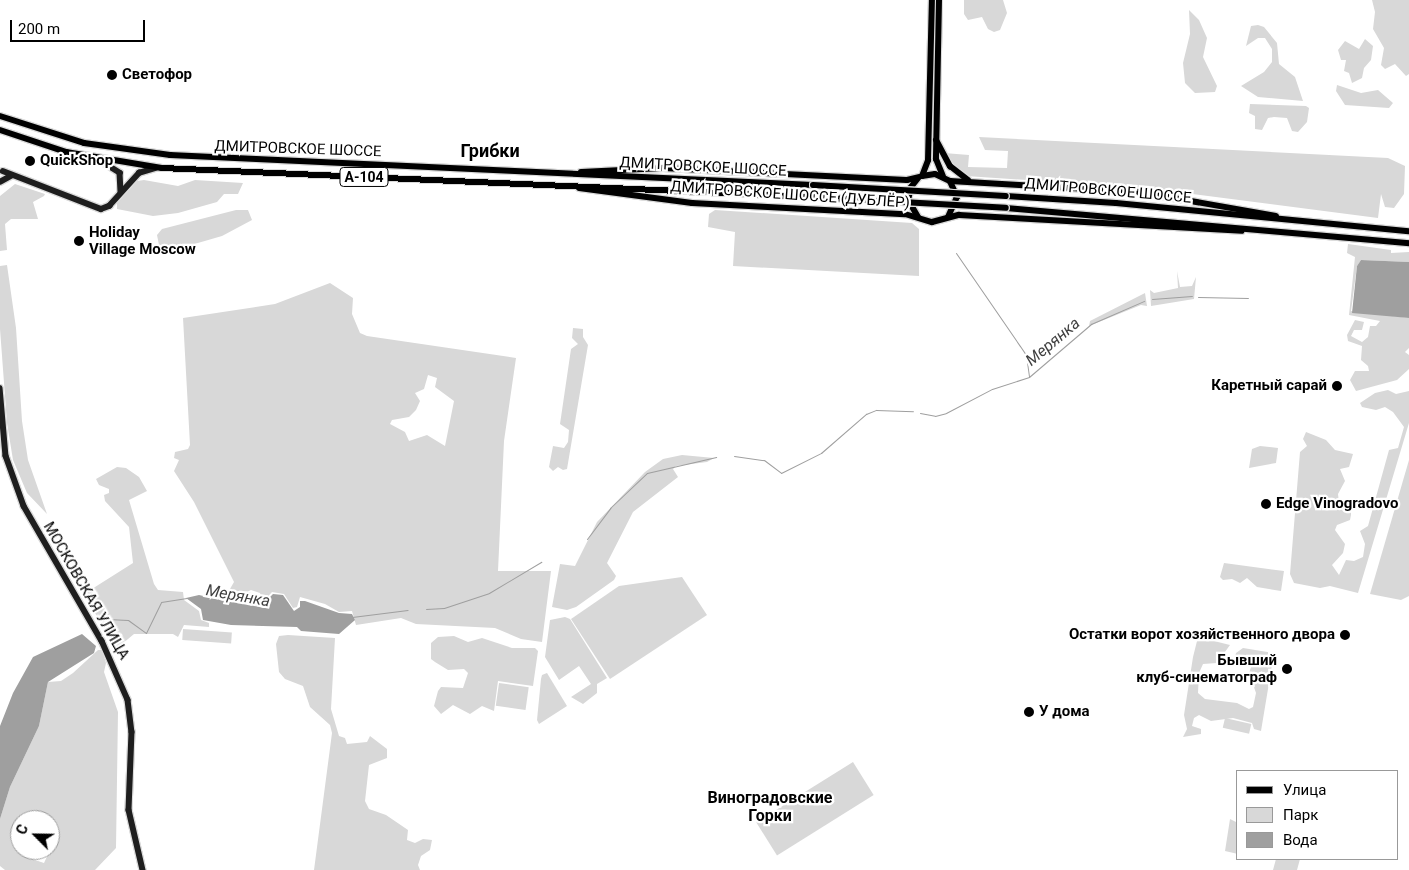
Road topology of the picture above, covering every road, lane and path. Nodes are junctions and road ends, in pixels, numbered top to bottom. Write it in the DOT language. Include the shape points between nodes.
graph roads {
  1 [pos="932,0"];
  2 [pos="939,0"];
  3 [pos="0,116"];
  4 [pos="0,130"];
  5 [pos="936,139"];
  6 [pos="98,159"];
  7 [pos="162,168"];
  8 [pos="573,173"];
  9 [pos="921,176"];
  10 [pos="943,176"];
  11 [pos="1,177"];
  12 [pos="950,181"];
  13 [pos="971,182"];
  14 [pos="565,185"];
  15 [pos="120,193"];
  16 [pos="918,217"];
  17 [pos="948,217"];
  18 [pos="1285,218"];
  19 [pos="1281,230"];
  20 [pos="1409,231"];
  21 [pos="1409,243"];
  22 [pos="0,388"];
  23 [pos="143,870"];
  1 -- 9 [label="main road" via="928,160"];
  2 -- 5 [label="main road"];
  3 -- 8 [label="main road, ДМИТРОВСКОЕ ШОССЕ / А-104" via="69,140 138,153"];
  4 -- 6 [label="main road, ДМИТРОВСКОЕ ШОССЕ / А-104"];
  5 -- 10 [label="main road" via="936,159"];
  5 -- 13 [label="main road" via="950,166"];
  6 -- 7 [label="main road, ДМИТРОВСКОЕ ШОССЕ / А-104"];
  6 -- 15 [label="main road, А-104" via="120,173 123,182"];
  7 -- 14 [label="main road, ДМИТРОВСКОЕ ШОССЕ / А-104"];
  7 -- 15 [label="main road, А-104" via="139,173"];
  8 -- 9 [label="main road, ДМИТРОВСКОЕ ШОССЕ (ДУБЛЁР)" via="664,168 907,180"];
  8 -- 18 [label="main road, ДМИТРОВСКОЕ ШОССЕ, bridge" via="1006,196"];
  9 -- 10 [label="main road, ДМИТРОВСКОЕ ШОССЕ (ДУБЛЁР)"];
  9 -- 16 [label="main road" via="911,187 908,200"];
  10 -- 12 [label="main road"];
  11 -- 15 [label="main road, А-104" via="13,176 83,204 105,208"];
  12 -- 13 [label="main road"];
  12 -- 17 [label="main road" via="957,197"];
  13 -- 18 [label="main road" via="1140,192"];
  14 -- 16 [label="main road, ДМИТРОВСКОЕ ШОССЕ (ДУБЛЁР)" via="617,195 692,202"];
  14 -- 19 [label="main road, ДМИТРОВСКОЕ ШОССЕ, bridge" via="1006,208"];
  16 -- 17 [label="main road, ДМИТРОВСКОЕ ШОССЕ (ДУБЛЁР)" via="932,222"];
  17 -- 19 [label="main road, ДМИТРОВСКОЕ ШОССЕ (ДУБЛЁР)" via="1212,231"];
  18 -- 20 [label="main road, ДМИТРОВСКОЕ ШОССЕ"];
  19 -- 21 [label="main road, ДМИТРОВСКОЕ ШОССЕ"];
  22 -- 23 [label="main road, МОСКОВСКАЯ УЛИЦА" via="6,456 24,506 102,640 124,687 132,732 129,810"];
}
